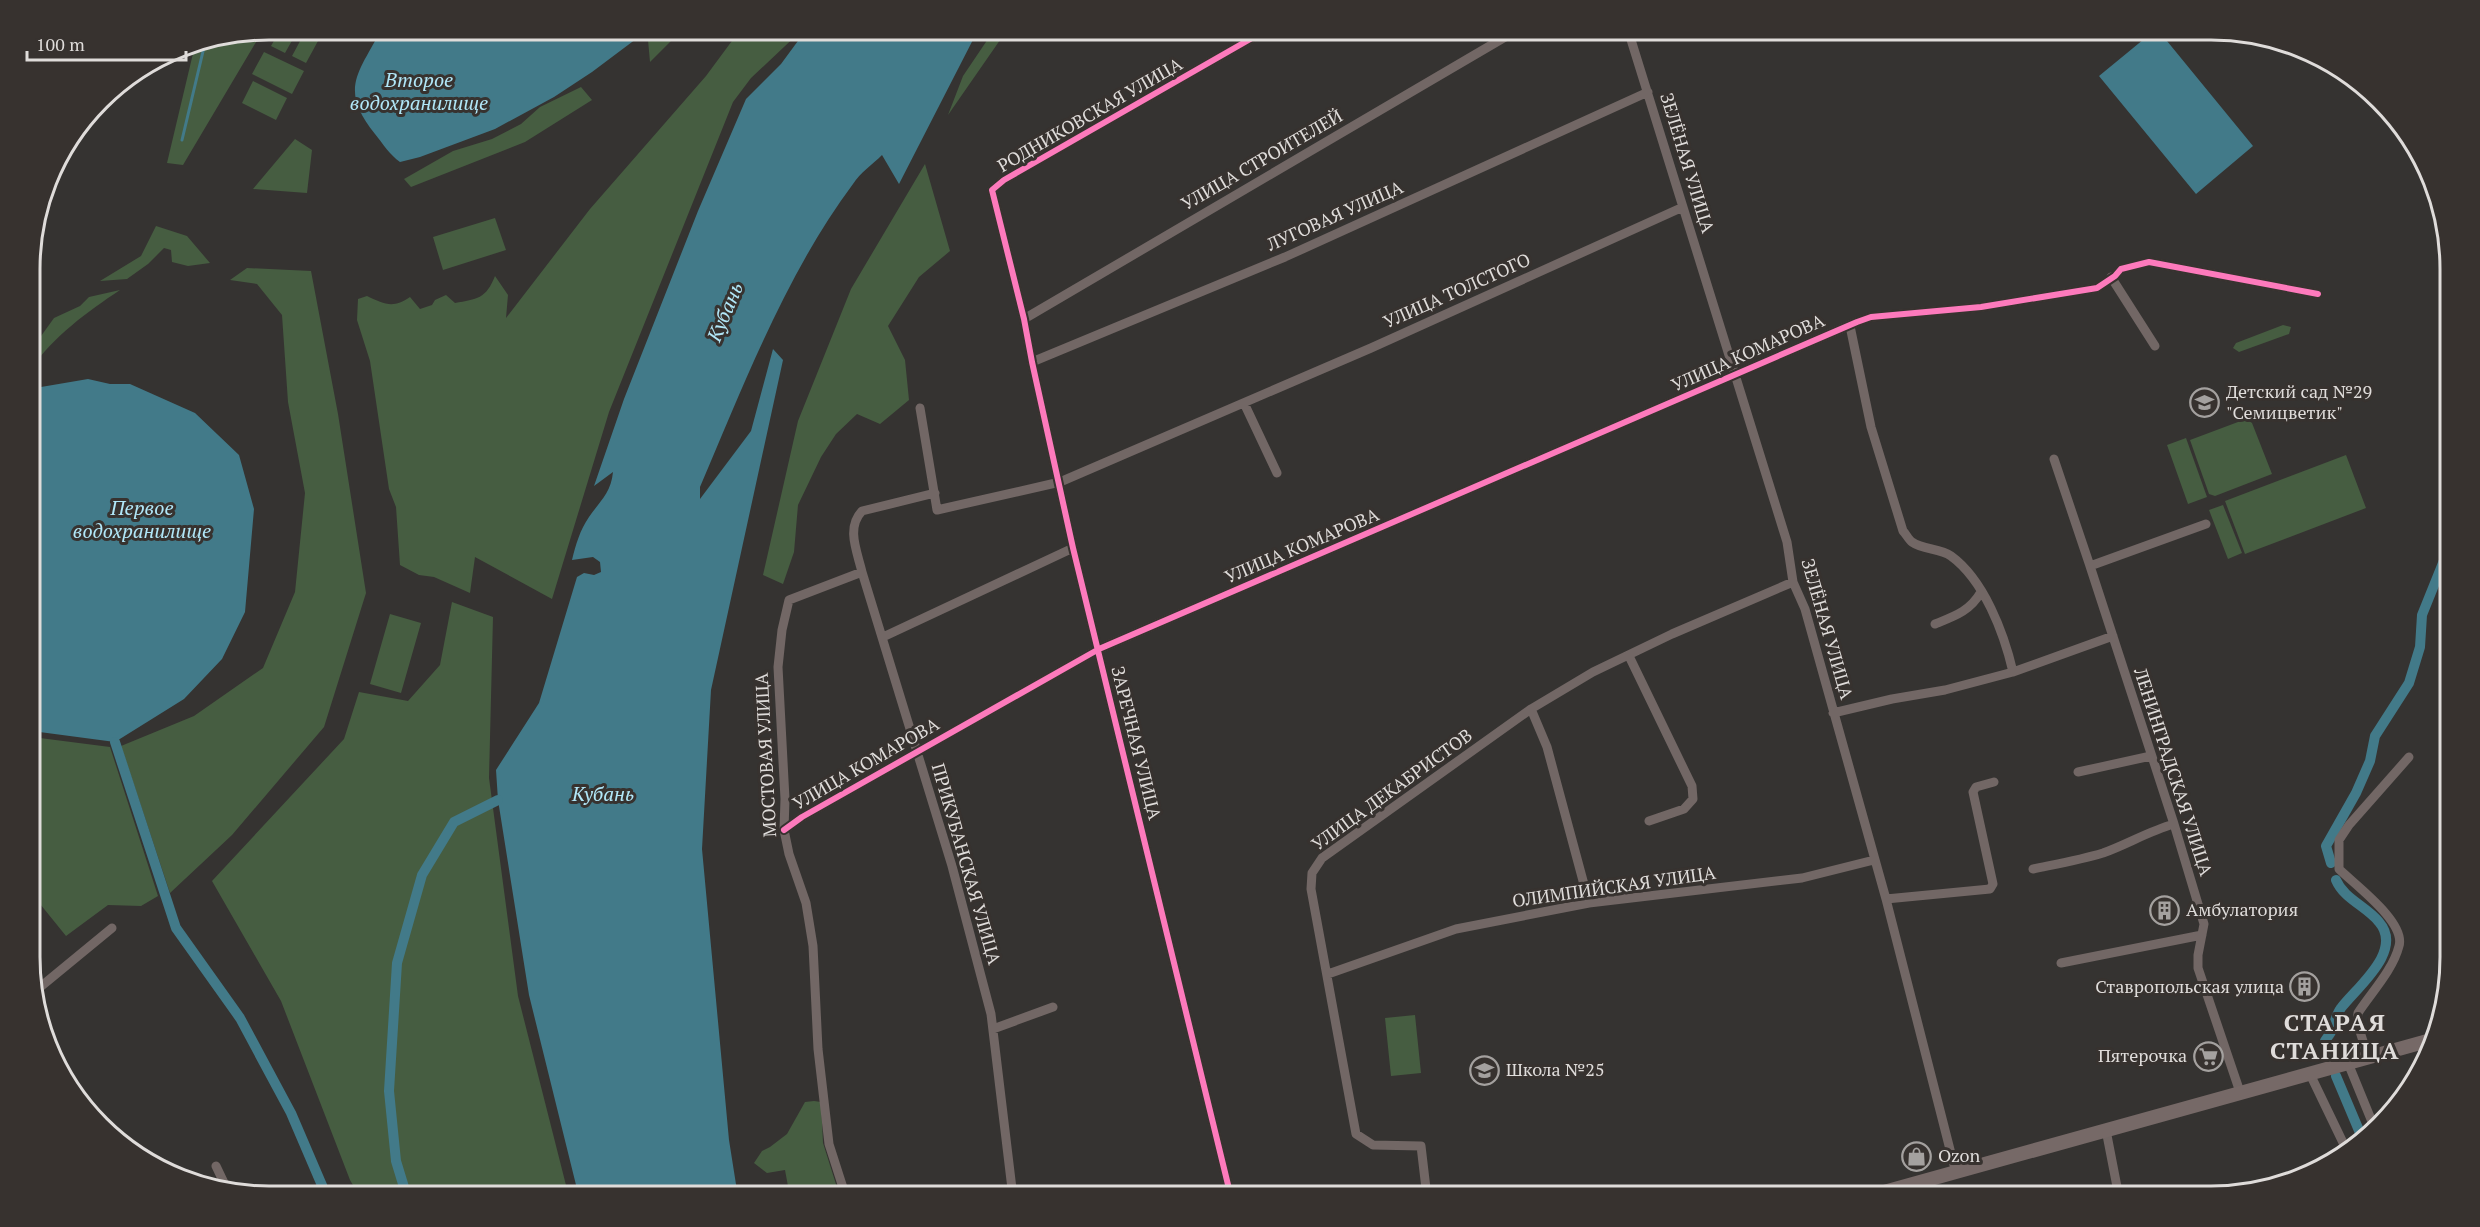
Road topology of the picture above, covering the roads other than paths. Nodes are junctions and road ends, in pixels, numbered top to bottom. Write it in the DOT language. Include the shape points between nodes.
graph roads {
  1 [pos="1249,40"];
  2 [pos="1500,40"];
  3 [pos="1631,40"];
  4 [pos="1648,92"];
  5 [pos="992,190"];
  6 [pos="1683,207"];
  7 [pos="2111,277"];
  8 [pos="2318,294"];
  9 [pos="1024,319"];
  10 [pos="1850,326"];
  11 [pos="2155,346"];
  12 [pos="1032,362"];
  13 [pos="1736,375"];
  14 [pos="1244,403"];
  15 [pos="920,408"];
  16 [pos="2054,459"];
  17 [pos="1276,473"];
  18 [pos="1060,482"];
  19 [pos="935,494"];
  20 [pos="2206,524"];
  21 [pos="1073,548"];
  22 [pos="2090,566"];
  23 [pos="862,572"];
  24 [pos="1793,582"];
  25 [pos="1981,592"];
  26 [pos="1935,624"];
  27 [pos="2113,636"];
  28 [pos="883,637"];
  29 [pos="1099,649"];
  30 [pos="1629,656"];
  31 [pos="2013,672"];
  32 [pos="1531,709"];
  33 [pos="1833,713"];
  34 [pos="916,751"];
  35 [pos="2151,756"];
  36 [pos="2409,757"];
  37 [pos="2078,772"];
  38 [pos="1994,782"];
  39 [pos="1649,821"];
  40 [pos="2174,824"];
  41 [pos="784,830"];
  42 [pos="1874,860"];
  43 [pos="2033,868"];
  44 [pos="1886,899"];
  45 [pos="1589,903"];
  46 [pos="112,928"];
  47 [pos="2202,935"];
  48 [pos="2061,963"];
  49 [pos="1328,974"];
  50 [pos="42,986"];
  51 [pos="1053,1007"];
  52 [pos="993,1029"];
  53 [pos="2423,1042"];
  54 [pos="2368,1057"];
  55 [pos="2345,1064"];
  56 [pos="2313,1073"];
  57 [pos="2240,1092"];
  58 [pos="2371,1120"];
  59 [pos="2106,1130"];
  60 [pos="2344,1144"];
  61 [pos="216,1166"];
  62 [pos="1956,1173"];
  63 [pos="223,1182"];
  64 [pos="842,1186"];
  65 [pos="1012,1186"];
  66 [pos="1228,1186"];
  67 [pos="1426,1186"];
  68 [pos="1916,1186"];
  69 [pos="2117,1186"];
  1 -- 5 [label="street, РОДНИКОВСКАЯ УЛИЦА"];
  2 -- 9 [label="street, УЛИЦА СТРОИТЕЛЕЙ"];
  3 -- 4 [label="street, ЗЕЛЁНАЯ УЛИЦА"];
  4 -- 6 [label="street, ЗЕЛЁНАЯ УЛИЦА"];
  4 -- 12 [label="street, ЛУГОВАЯ УЛИЦА" via="1285,257"];
  5 -- 9 [label="street, ЗАРЕЧНАЯ УЛИЦА"];
  6 -- 13 [label="street, ЗЕЛЁНАЯ УЛИЦА"];
  6 -- 14 [label="street, УЛИЦА ТОЛСТОГО"];
  7 -- 8 [label="street, УЛИЦА КОМАРОВА" via="2121,269 2149,262"];
  7 -- 10 [label="street, УЛИЦА КОМАРОВА" via="2097,288 1980,307 1872,317"];
  7 -- 11 [label="street"];
  9 -- 12 [label="street, ЗАРЕЧНАЯ УЛИЦА"];
  10 -- 13 [label="street, УЛИЦА КОМАРОВА"];
  10 -- 25 [label="street" via="1871,427 1903,531 1912,542 1949,554"];
  12 -- 18 [label="street, ЗАРЕЧНАЯ УЛИЦА"];
  13 -- 24 [label="street, ЗЕЛЁНАЯ УЛИЦА" via="1787,542"];
  13 -- 29 [label="street, УЛИЦА КОМАРОВА"];
  14 -- 17 [label="street"];
  14 -- 18 [label="street, УЛИЦА ТОЛСТОГО"];
  15 -- 19 [label="street"];
  16 -- 22 [label="street, ЛЕНИНГРАДСКАЯ УЛИЦА"];
  18 -- 19 [label="street, УЛИЦА ТОЛСТОГО" via="938,510"];
  18 -- 21 [label="street, ЗАРЕЧНАЯ УЛИЦА"];
  19 -- 23 [label="street, ПРИКУБАНСКАЯ УЛИЦА" via="862,511 854,520 853,532"];
  20 -- 22 [label="street"];
  21 -- 28 [label="street"];
  21 -- 29 [label="street, ЗАРЕЧНАЯ УЛИЦА"];
  22 -- 27 [label="street, ЛЕНИНГРАДСКАЯ УЛИЦА"];
  23 -- 28 [label="street, ПРИКУБАНСКАЯ УЛИЦА"];
  23 -- 41 [label="street, МОСТОВАЯ УЛИЦА" via="789,600 778,667"];
  24 -- 30 [label="street, УЛИЦА ДЕКАБРИСТОВ"];
  24 -- 33 [label="street, ЗЕЛЁНАЯ УЛИЦА" via="1805,609"];
  25 -- 26 [label="street" via="1966,611"];
  25 -- 31 [label="street" via="2007,644"];
  27 -- 31 [label="street"];
  27 -- 35 [label="street, ЛЕНИНГРАДСКАЯ УЛИЦА"];
  28 -- 34 [label="street, ПРИКУБАНСКАЯ УЛИЦА"];
  29 -- 34 [label="street, УЛИЦА КОМАРОВА"];
  29 -- 66 [label="street, ЗАРЕЧНАЯ УЛИЦА"];
  30 -- 32 [label="street, УЛИЦА ДЕКАБРИСТОВ" via="1593,672"];
  30 -- 39 [label="street" via="1692,786 1693,799 1684,809"];
  31 -- 33 [label="street"];
  32 -- 45 [label="street" via="1547,747"];
  32 -- 49 [label="street, УЛИЦА ДЕКАБРИСТОВ" via="1322,858 1312,873 1311,889"];
  33 -- 42 [label="street, ЗЕЛЁНАЯ УЛИЦА"];
  34 -- 41 [label="street, УЛИЦА КОМАРОВА"];
  34 -- 52 [label="street, ПРИКУБАНСКАЯ УЛИЦА" via="952,866"];
  35 -- 37 [label="street"];
  35 -- 40 [label="street, ЛЕНИНГРАДСКАЯ УЛИЦА"];
  36 -- 54 [label="street" via="2339,840 2339,869 2392,920 2400,936 2396,953 2358,1013"];
  38 -- 44 [label="street" via="1976,787 1973,792 1993,884 1990,889"];
  40 -- 43 [label="street" via="2105,852"];
  40 -- 47 [label="street, ЛЕНИНГРАДСКАЯ УЛИЦА" via="2204,924"];
  41 -- 64 [label="street, МОСТОВАЯ УЛИЦА" via="806,903 829,1144"];
  42 -- 44 [label="street, ЗЕЛЁНАЯ УЛИЦА"];
  42 -- 45 [label="street, ОЛИМПИЙСКАЯ УЛИЦА" via="1802,878"];
  44 -- 62 [label="street, ЗЕЛЁНАЯ УЛИЦА"];
  45 -- 49 [label="street, ОЛИМПИЙСКАЯ УЛИЦА" via="1456,929"];
  46 -- 50 [label="street"];
  47 -- 48 [label="street"];
  47 -- 57 [label="street, ЛЕНИНГРАДСКАЯ УЛИЦА" via="2198,968"];
  49 -- 67 [label="street, УЛИЦА ДЕКАБРИСТОВ" via="1356,1134 1373,1145 1421,1146"];
  51 -- 52 [label="street"];
  52 -- 65 [label="street, ПРИКУБАНСКАЯ УЛИЦА"];
  53 -- 54 [label="main road"];
  54 -- 55 [label="main road"];
  55 -- 56 [label="main road"];
  55 -- 58 [label="street"];
  56 -- 57 [label="main road"];
  56 -- 60 [label="street"];
  57 -- 59 [label="main road"];
  59 -- 62 [label="main road"];
  59 -- 69 [label="street"];
  61 -- 63 [label="street"];
  62 -- 68 [label="main road"];
}
